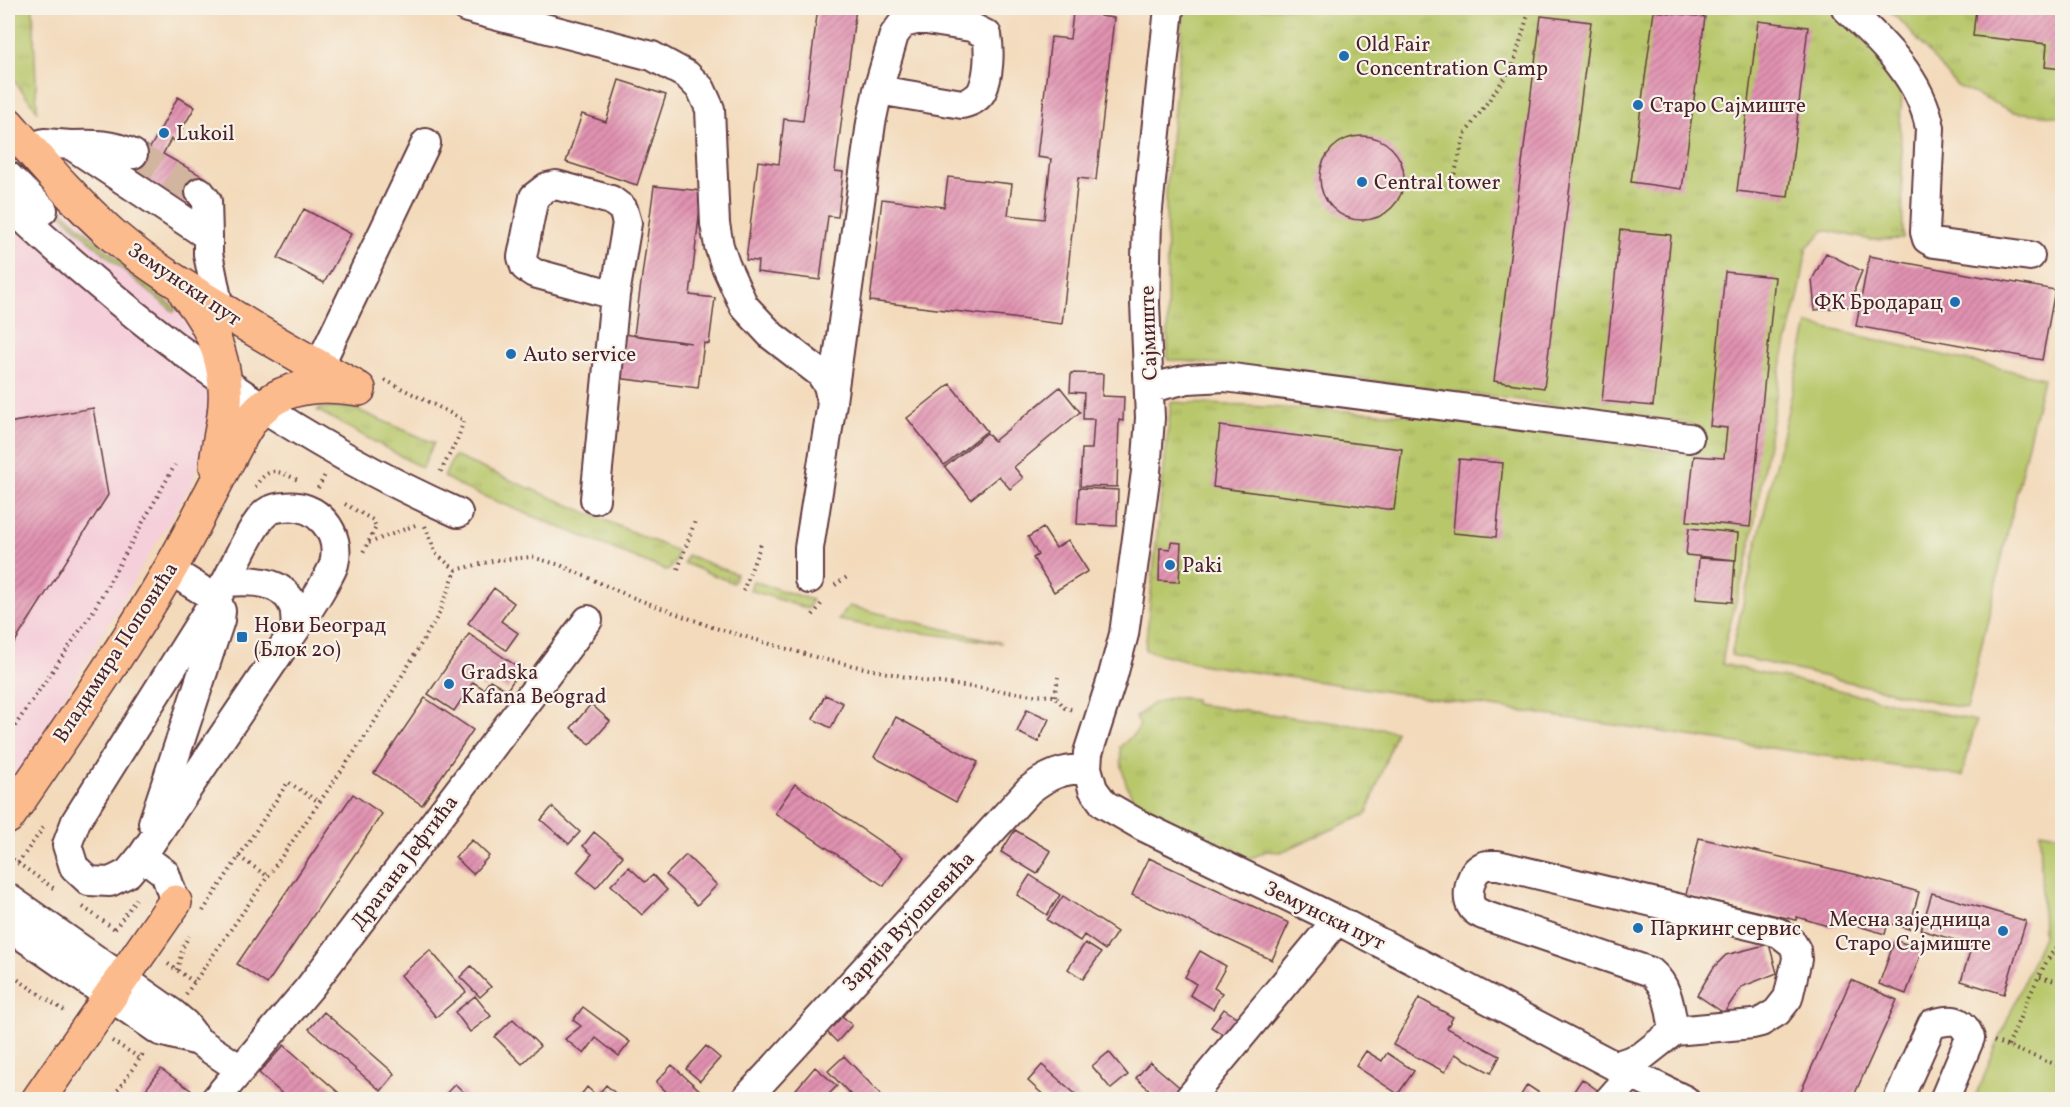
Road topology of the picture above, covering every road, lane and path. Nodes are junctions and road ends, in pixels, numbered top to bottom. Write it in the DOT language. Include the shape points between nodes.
graph roads {
  1 [pos="467,8"];
  2 [pos="1169,8"];
  3 [pos="1530,8"];
  4 [pos="1846,8"];
  5 [pos="878,90"];
  6 [pos="18,136"];
  7 [pos="426,143"];
  8 [pos="71,145"];
  9 [pos="133,154"];
  10 [pos="8,176"];
  11 [pos="1453,180"];
  12 [pos="200,192"];
  13 [pos="8,203"];
  14 [pos="208,236"];
  15 [pos="2030,256"];
  16 [pos="176,283"];
  17 [pos="615,295"];
  18 [pos="219,308"];
  19 [pos="319,366"];
  20 [pos="224,372"];
  21 [pos="369,383"];
  22 [pos="1150,388"];
  23 [pos="270,402"];
  24 [pos="832,403"];
  25 [pos="1689,438"];
  26 [pos="175,465"];
  27 [pos="299,480"];
  28 [pos="215,483"];
  29 [pos="308,484"];
  30 [pos="254,488"];
  31 [pos="327,494"];
  32 [pos="336,499"];
  33 [pos="428,499"];
  34 [pos="595,499"];
  35 [pos="458,513"];
  36 [pos="695,521"];
  37 [pos="368,543"];
  38 [pos="761,544"];
  39 [pos="357,562"];
  40 [pos="678,569"];
  41 [pos="170,570"];
  42 [pos="456,570"];
  43 [pos="809,579"];
  44 [pos="221,591"];
  45 [pos="743,591"];
  46 [pos="588,620"];
  47 [pos="296,628"];
  48 [pos="1058,677"];
  49 [pos="1055,696"];
  50 [pos="1082,712"];
  51 [pos="8,736"];
  52 [pos="1087,768"];
  53 [pos="319,802"];
  54 [pos="8,818"];
  55 [pos="45,825"];
  56 [pos="8,856"];
  57 [pos="142,856"];
  58 [pos="239,857"];
  59 [pos="269,877"];
  60 [pos="8,898"];
  61 [pos="186,911"];
  62 [pos="1337,920"];
  63 [pos="8,926"];
  64 [pos="192,929"];
  65 [pos="2062,941"];
  66 [pos="8,973"];
  67 [pos="2040,976"];
  68 [pos="2062,984"];
  69 [pos="116,987"];
  70 [pos="63,1010"];
  71 [pos="1674,1031"];
  72 [pos="1970,1038"];
  73 [pos="2008,1046"];
  74 [pos="140,1058"];
  75 [pos="2062,1068"];
  76 [pos="240,1069"];
  77 [pos="1624,1070"];
  78 [pos="2062,1084"];
  79 [pos="38,1100"];
  80 [pos="111,1100"];
  81 [pos="215,1100"];
  82 [pos="745,1100"];
  83 [pos="1188,1100"];
  84 [pos="1609,1100"];
  85 [pos="1685,1100"];
  86 [pos="1898,1100"];
  87 [pos="1944,1100"];
  88 [pos="2056,1100"];
  1 -- 24 [label="street" via="652,56 674,66 701,89 710,109 716,224 725,264 744,306 772,336 820,373"];
  2 -- 22 [label="street, Сајмиште" via="1147,218 1145,303"];
  3 -- 11 [label="path" via="1513,66 1465,134"];
  4 -- 15 [label="street" via="1899,62 1927,112 1927,239"];
  5 -- 24 [label="street"];
  6 -- 8 [label="street"];
  6 -- 16 [label="main road, Земунски пут" via="114,236"];
  7 -- 19 [label="street"];
  8 -- 9 [label="street" via="103,144"];
  8 -- 14 [label="street"];
  10 -- 20 [label="street"];
  12 -- 14 [label="street" via="207,201"];
  13 -- 20 [label="street" via="145,324"];
  14 -- 18 [label="street"];
  16 -- 18 [label="main road, Земунски пут"];
  16 -- 20 [label="main road, Владимира Поповића" via="207,322"];
  17 -- 34 [label="street"];
  18 -- 19 [label="main road, Земунски пут"];
  19 -- 21 [label="main road, Земунски пут"];
  20 -- 23 [label="street"];
  20 -- 28 [label="main road, Владимира Поповића" via="225,407"];
  21 -- 23 [label="main road" via="304,388"];
  21 -- 33 [label="path" via="464,420"];
  22 -- 25 [label="street" via="1188,379 1225,377"];
  22 -- 52 [label="street, Сајмиште" via="1146,472 1129,602"];
  23 -- 28 [label="main road, Владимира Поповића" via="246,428"];
  23 -- 33 [label="street" via="370,470"];
  24 -- 43 [label="street" via="809,548"];
  26 -- 51 [label="path" via="92,613"];
  27 -- 30 [label="path" via="270,471"];
  28 -- 41 [label="main road, Владимира Поповића"];
  29 -- 31 [label="path"];
  32 -- 37 [label="path" via="373,520 376,527"];
  33 -- 35 [label="street"];
  36 -- 40 [label="path"];
  37 -- 39 [label="path"];
  37 -- 42 [label="path" via="423,522 436,554"];
  38 -- 45 [label="path"];
  41 -- 44 [label="street"];
  41 -- 54 [label="main road, Владимира Поповића"];
  42 -- 49 [label="path" via="496,560 532,557 712,627 822,659 925,681"];
  42 -- 53 [label="path" via="439,614 416,653 369,731"];
  44 -- 47 [label="street" via="248,580 267,584 285,593 294,605"];
  44 -- 47 [label="street" via="268,511 294,506 310,510 333,534 334,566"];
  44 -- 57 [label="street" via="220,620"];
  44 -- 57 [label="street" via="75,820 67,845 74,867 89,881 110,882 128,873"];
  46 -- 76 [label="street, Драгана Јефтића" via="310,987"];
  47 -- 57 [label="street"];
  48 -- 49 [label="path"];
  49 -- 50 [label="path" via="1065,708"];
  52 -- 62 [label="street, Земунски пут" via="1093,789 1104,804"];
  52 -- 82 [label="street, Зарија Вујошевића" via="1063,770 1029,790"];
  53 -- 58 [label="path" via="288,782"];
  53 -- 59 [label="path"];
  55 -- 56 [label="path" via="18,863"];
  57 -- 61 [label="street" via="165,873"];
  58 -- 59 [label="path"];
  58 -- 61 [label="path"];
  59 -- 64 [label="path" via="194,982 177,970"];
  60 -- 69 [label="street"];
  61 -- 69 [label="main road"];
  62 -- 77 [label="street, Земунски пут"];
  62 -- 83 [label="street"];
  63 -- 69 [label="street"];
  65 -- 67 [label="path"];
  66 -- 70 [label="path"];
  67 -- 68 [label="path"];
  67 -- 73 [label="path"];
  69 -- 76 [label="street" via="172,1013 198,1041"];
  69 -- 79 [label="main road"];
  71 -- 71 [label="street" via="1753,1024 1777,1011 1788,998 1797,967 1792,943 1769,930 1509,868 1488,865 1477,870 1469,894 1474,910 1651,972 1666,992"];
  71 -- 77 [label="street"];
  72 -- 73 [label="path" via="1981,1036"];
  72 -- 86 [label="street" via="1966,1027 1956,1021 1932,1024"];
  72 -- 87 [label="street"];
  73 -- 75 [label="path"];
  74 -- 80 [label="path"];
  76 -- 81 [label="street, Драгана Јефтића"];
  77 -- 84 [label="street"];
  77 -- 85 [label="street, Земунски пут"];
  78 -- 88 [label="path"];
}
